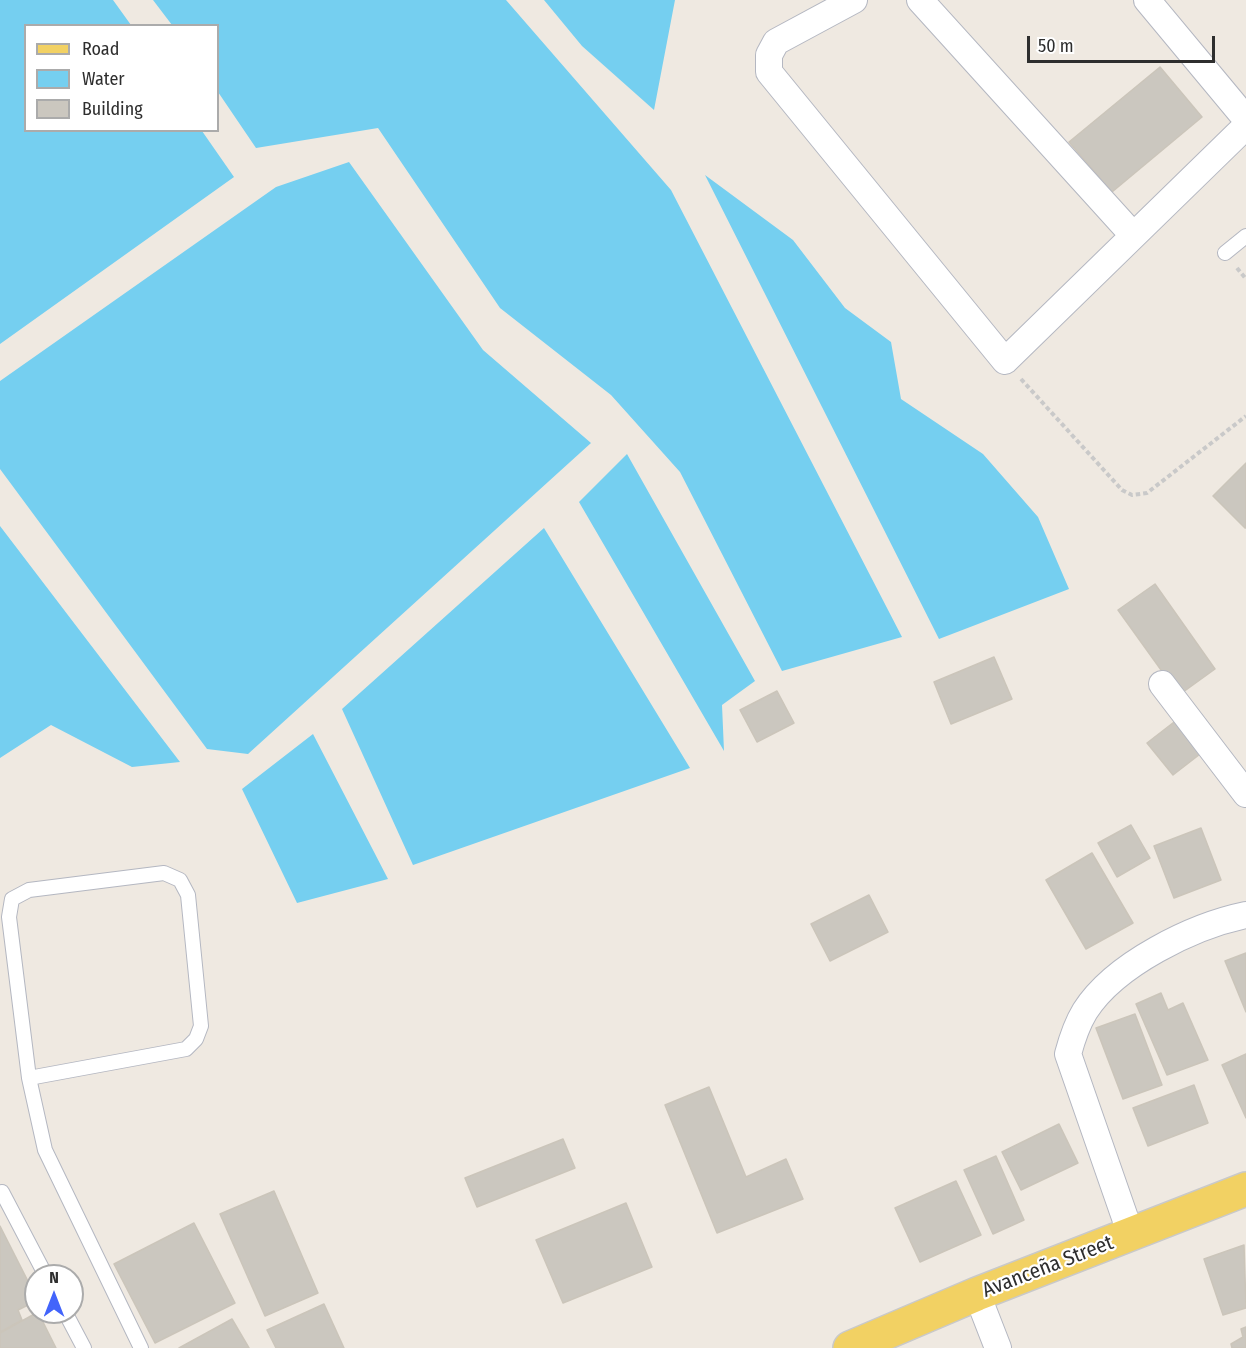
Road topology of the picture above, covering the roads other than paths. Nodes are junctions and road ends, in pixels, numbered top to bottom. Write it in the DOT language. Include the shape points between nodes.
graph roads {
  1 [pos="854,0"];
  2 [pos="920,0"];
  3 [pos="1147,0"];
  4 [pos="1246,119"];
  5 [pos="1246,126"];
  6 [pos="1132,234"];
  7 [pos="1246,236"];
  8 [pos="1225,253"];
  9 [pos="1162,684"];
  10 [pos="1246,794"];
  11 [pos="1246,915"];
  12 [pos="29,1077"];
  13 [pos="1246,1189"];
  14 [pos="2,1192"];
  15 [pos="1131,1235"];
  16 [pos="40,1264"];
  17 [pos="977,1294"];
  18 [pos="71,1324"];
  19 [pos="84,1348"];
  20 [pos="141,1348"];
  21 [pos="850,1348"];
  22 [pos="998,1348"];
  1 -- 6 [label="street" via="776,42 769,55 770,72 1005,361"];
  2 -- 6 [label="street"];
  3 -- 4 [label="street"];
  5 -- 6 [label="street"];
  7 -- 8 [label="lane"];
  9 -- 10 [label="street"];
  11 -- 15 [label="street" via="1221,920 1160,948 1118,977 1086,1010 1072,1038 1068,1054"];
  12 -- 12 [label="lane" via="186,1048 196,1039 201,1026 188,895 180,880 164,873 29,890 12,899 9,917"];
  12 -- 20 [label="lane" via="45,1150"];
  13 -- 15 [label="main road, Avanceña Street"];
  14 -- 16 [label="lane"];
  15 -- 17 [label="main road, Avanceña Street"];
  17 -- 21 [label="main road, Avanceña Street"];
  17 -- 22 [label="street"];
  18 -- 19 [label="lane"];
}
